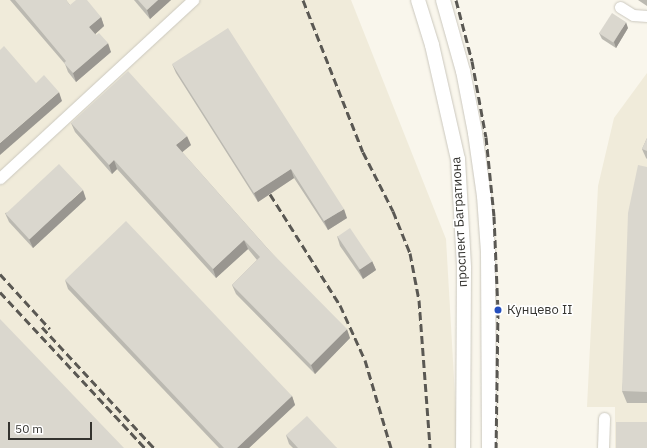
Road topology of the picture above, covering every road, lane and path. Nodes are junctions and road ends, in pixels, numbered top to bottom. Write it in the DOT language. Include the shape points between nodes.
graph roads {
  1 [pos="193,0"];
  2 [pos="418,0"];
  3 [pos="443,0"];
  4 [pos="620,7"];
  5 [pos="647,16"];
  6 [pos="0,178"];
  7 [pos="604,418"];
  8 [pos="463,448"];
  9 [pos="489,448"];
  10 [pos="603,448"];
  1 -- 6 [label="street"];
  2 -- 8 [label="main road, проспект Багратиона" via="432,45 458,159 464,268"];
  3 -- 9 [label="main road, проспект Багратиона" via="463,71 484,196 488,252"];
  4 -- 5 [label="street" via="633,15"];
  7 -- 10 [label="street"];
}
